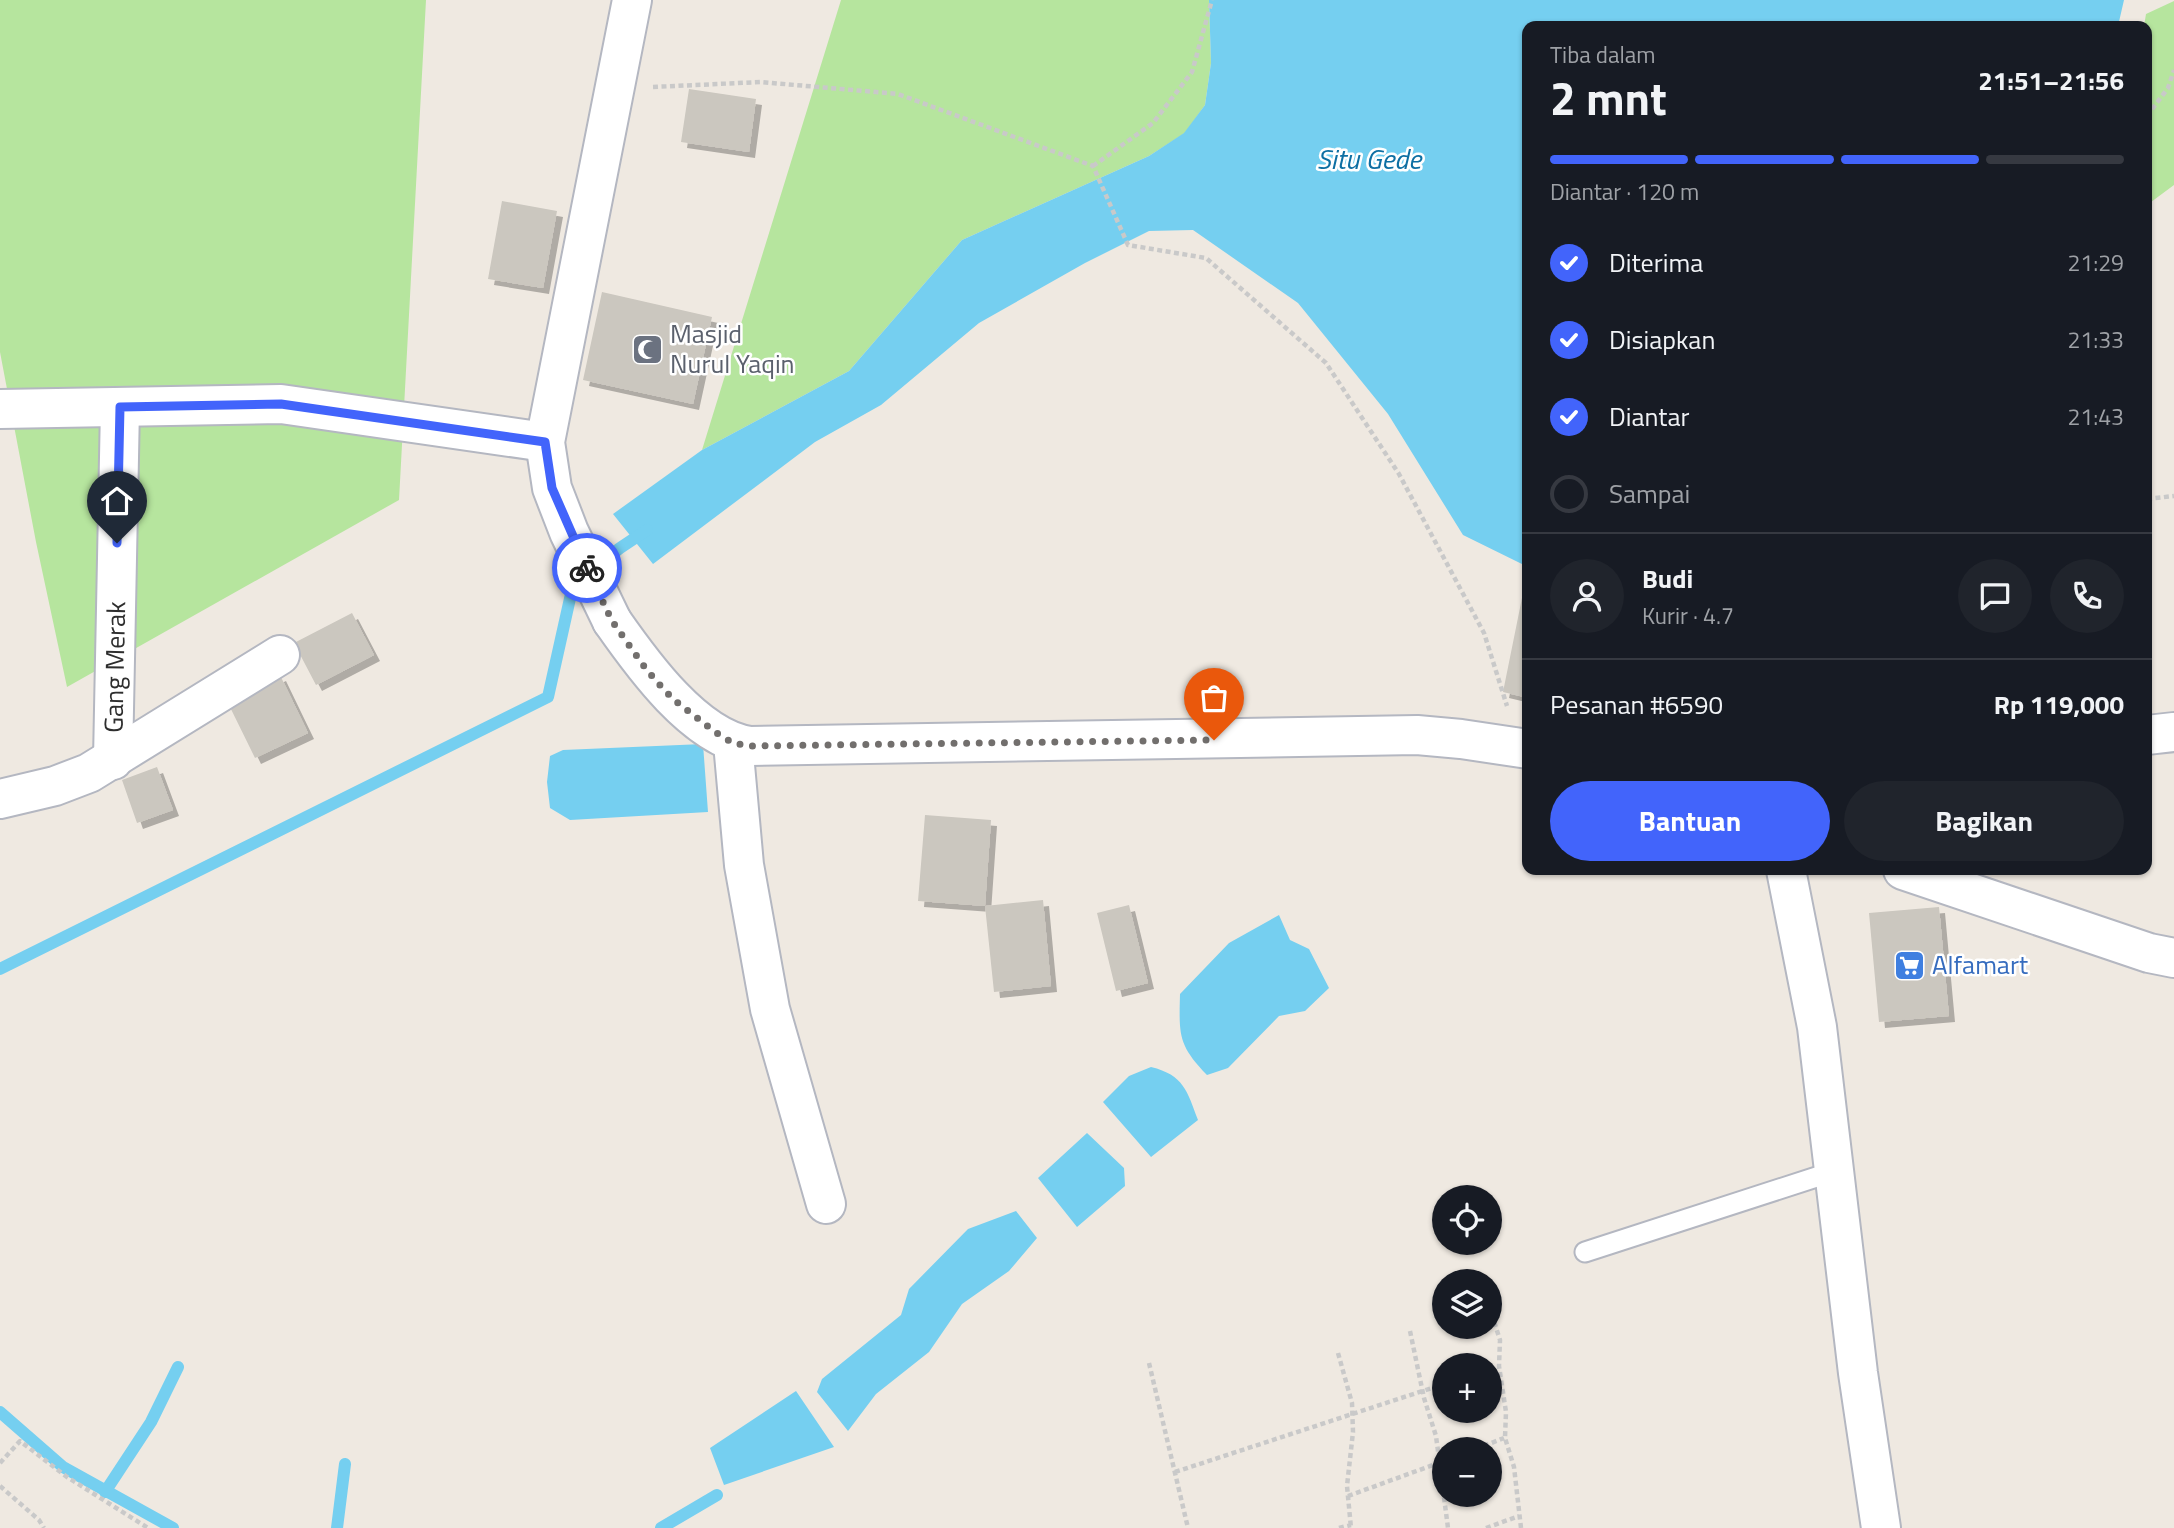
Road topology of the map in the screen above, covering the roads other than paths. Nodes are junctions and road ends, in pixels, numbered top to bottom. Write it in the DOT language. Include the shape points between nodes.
graph roads {
  1 [pos="632,0"];
  2 [pos="120,407"];
  3 [pos="0,409"];
  4 [pos="545,442"];
  5 [pos="280,655"];
  6 [pos="2174,732"];
  7 [pos="2152,734"];
  8 [pos="733,743"];
  9 [pos="1522,748"];
  10 [pos="113,760"];
  11 [pos="0,799"];
  12 [pos="1787,875"];
  13 [pos="1942,876"];
  14 [pos="2174,958"];
  15 [pos="1835,1171"];
  16 [pos="826,1205"];
  17 [pos="1585,1252"];
  18 [pos="1881,1528"];
  1 -- 4 [label="street"];
  2 -- 3 [label="street"];
  2 -- 4 [label="street" via="281,404"];
  2 -- 10 [label="street, Gang Merak"];
  4 -- 8 [label="street" via="552,488 612,621 673,699"];
  5 -- 10 [label="street"];
  6 -- 7 [label="street"];
  8 -- 9 [label="street" via="1418,735"];
  8 -- 16 [label="street" via="744,865 769,1009"];
  10 -- 11 [label="street" via="55,786"];
  12 -- 15 [label="street" via="1817,1027"];
  13 -- 14 [label="street" via="2148,953"];
  15 -- 17 [label="lane"];
  15 -- 18 [label="street"];
}
